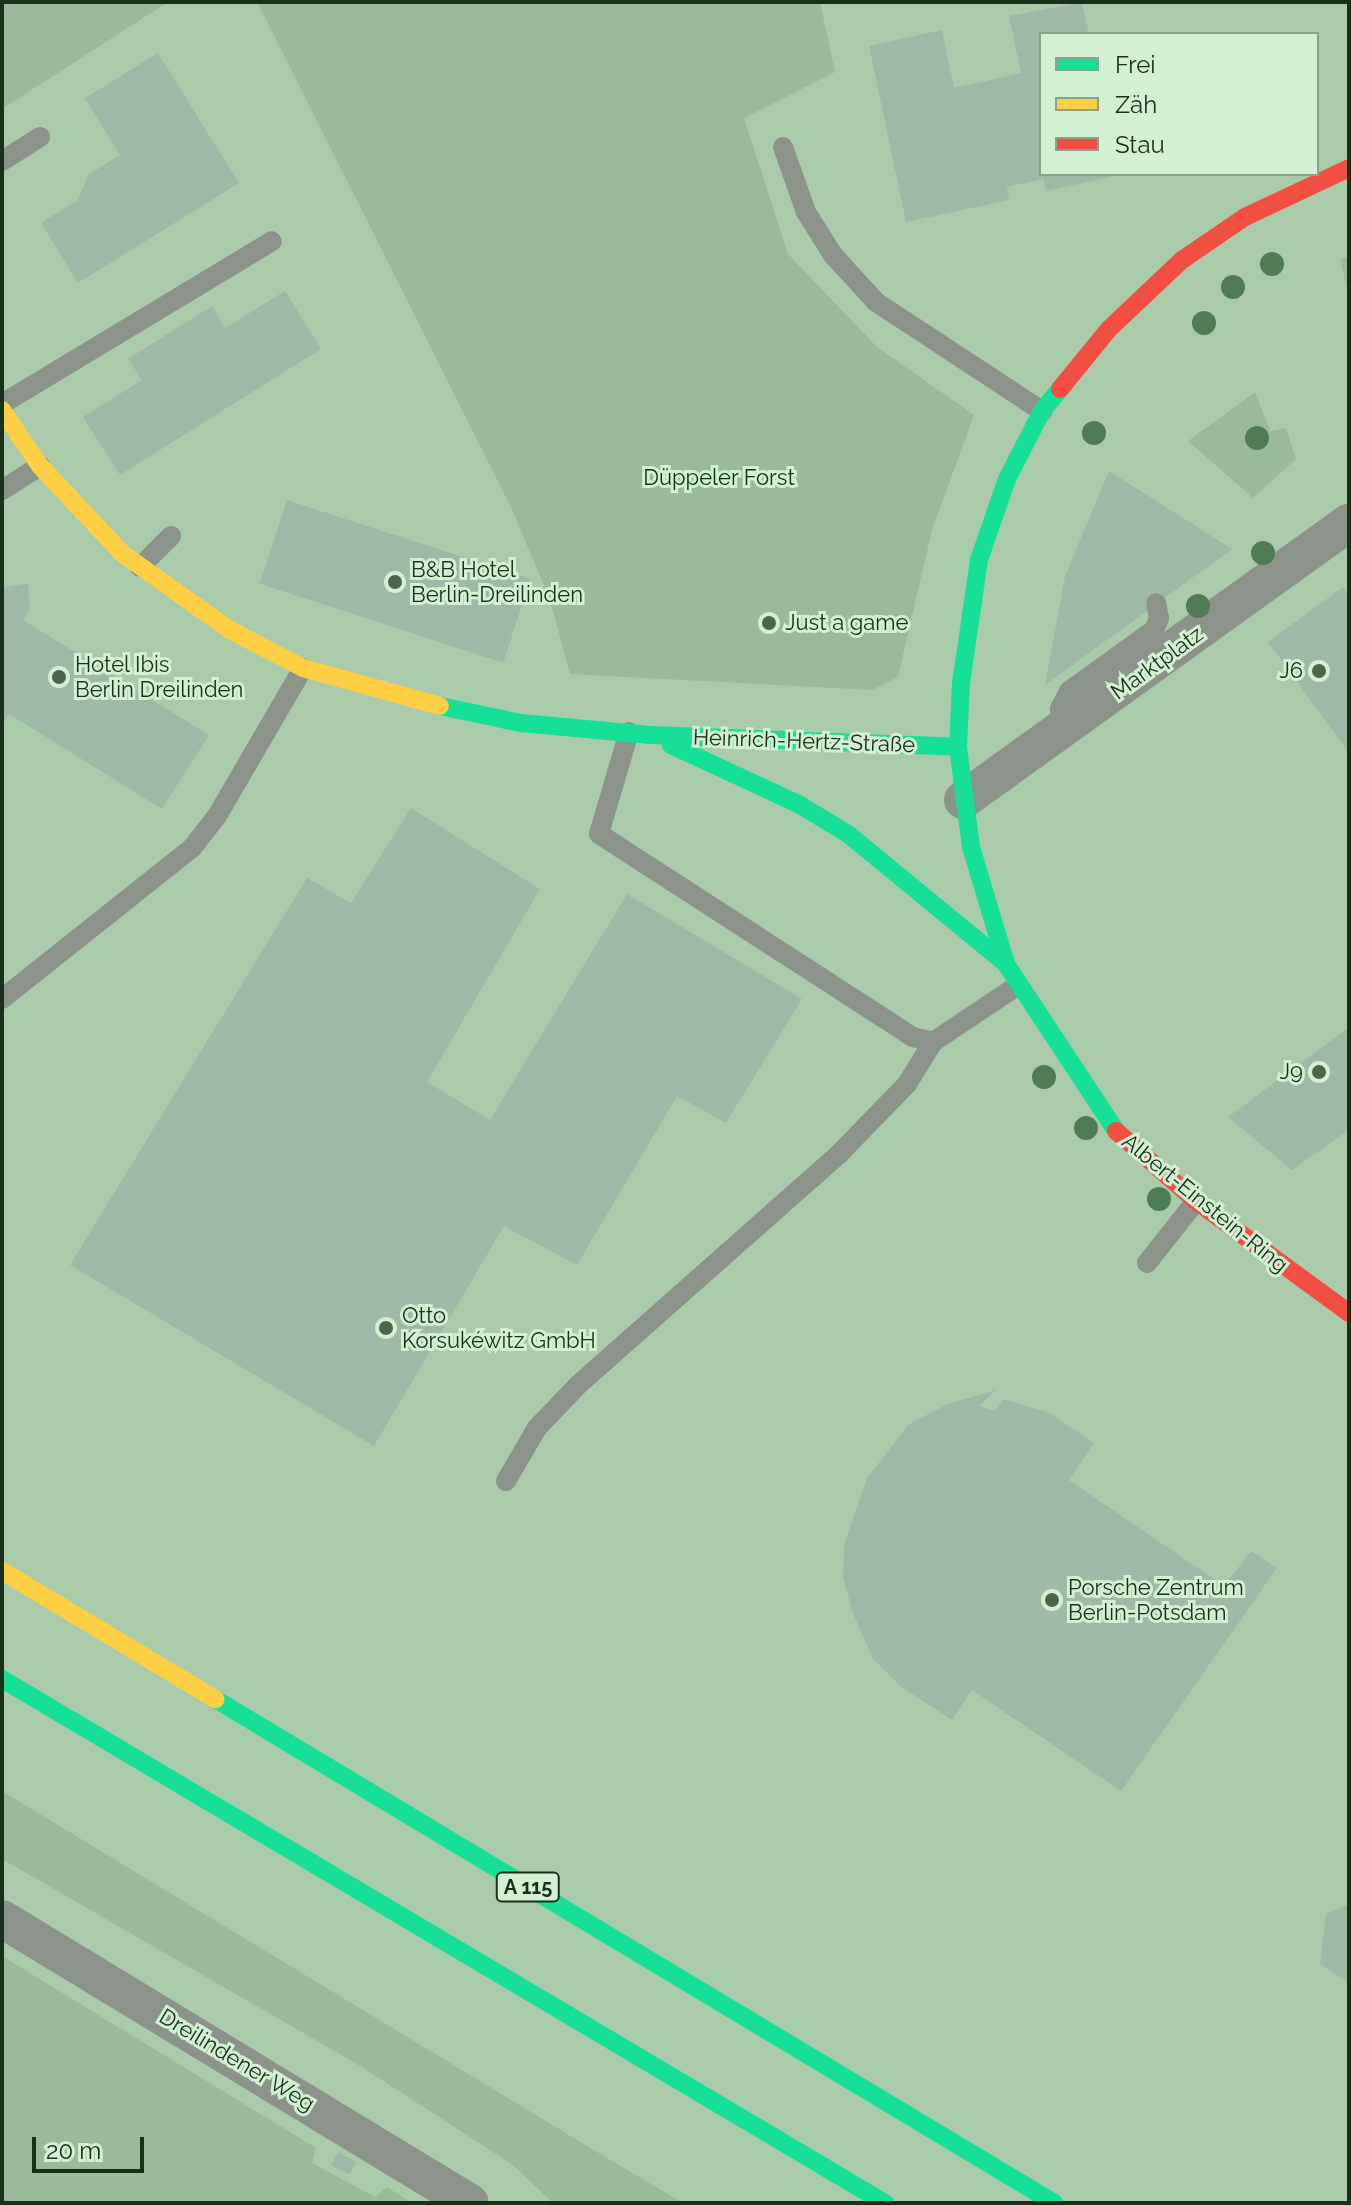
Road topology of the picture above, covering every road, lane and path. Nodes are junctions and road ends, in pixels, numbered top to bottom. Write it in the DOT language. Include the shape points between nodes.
graph roads {
  1 [pos="40,137"];
  2 [pos="783,147"];
  3 [pos="2,161"];
  4 [pos="1349,168"];
  5 [pos="272,241"];
  6 [pos="2,404"];
  7 [pos="2,410"];
  8 [pos="1042,411"];
  9 [pos="40,466"];
  10 [pos="2,490"];
  11 [pos="1349,523"];
  12 [pos="171,536"];
  13 [pos="140,567"];
  14 [pos="1156,603"];
  15 [pos="303,668"];
  16 [pos="1066,729"];
  17 [pos="629,732"];
  18 [pos="650,735"];
  19 [pos="958,747"];
  20 [pos="963,800"];
  21 [pos="1006,964"];
  22 [pos="1018,985"];
  23 [pos="2,999"];
  24 [pos="933,1042"];
  25 [pos="1196,1201"];
  26 [pos="1147,1263"];
  27 [pos="1349,1313"];
  28 [pos="506,1481"];
  29 [pos="2,1571"];
  30 [pos="2,1679"];
  31 [pos="2,1919"];
  32 [pos="470,2203"];
  33 [pos="885,2203"];
  34 [pos="1054,2203"];
  1 -- 3 [label="lane"];
  2 -- 8 [label="lane" via="806,212 833,255 876,302"];
  4 -- 8 [label="main road, Albert-Einstein-Ring" via="1245,217 1182,260 1109,329"];
  5 -- 6 [label="lane"];
  7 -- 9 [label="main road, Heinrich-Hertz-Straße"];
  8 -- 19 [label="main road, Albert-Einstein-Ring" via="1007,479 979,560 961,683"];
  9 -- 10 [label="lane"];
  9 -- 13 [label="main road, Heinrich-Hertz-Straße"];
  11 -- 16 [label="street, Marktplatz"];
  12 -- 13 [label="lane"];
  13 -- 15 [label="main road, Heinrich-Hertz-Straße" via="230,630"];
  14 -- 16 [label="lane" via="1159,618 1154,630 1069,691 1060,709"];
  15 -- 17 [label="main road, Heinrich-Hertz-Straße" via="454,711"];
  15 -- 23 [label="lane" via="217,816 192,848"];
  16 -- 20 [label="street, Marktplatz"];
  17 -- 18 [label="main road, Heinrich-Hertz-Straße"];
  17 -- 24 [label="lane" via="599,834 913,1037"];
  18 -- 19 [label="main road, Heinrich-Hertz-Straße"];
  18 -- 21 [label="main road, Heinrich-Hertz-Straße" via="800,805 848,834"];
  19 -- 20 [label="main road, Albert-Einstein-Ring"];
  20 -- 21 [label="main road, Albert-Einstein-Ring" via="971,847"];
  21 -- 22 [label="main road, Albert-Einstein-Ring"];
  22 -- 24 [label="lane"];
  22 -- 25 [label="main road, Albert-Einstein-Ring" via="1116,1132"];
  24 -- 28 [label="lane" via="907,1084 845,1159 578,1385 537,1428"];
  25 -- 26 [label="lane"];
  25 -- 27 [label="main road, Albert-Einstein-Ring"];
  29 -- 34 [label="main road, A 115"];
  30 -- 33 [label="main road"];
  31 -- 32 [label="street, Dreilindener Weg"];
}
